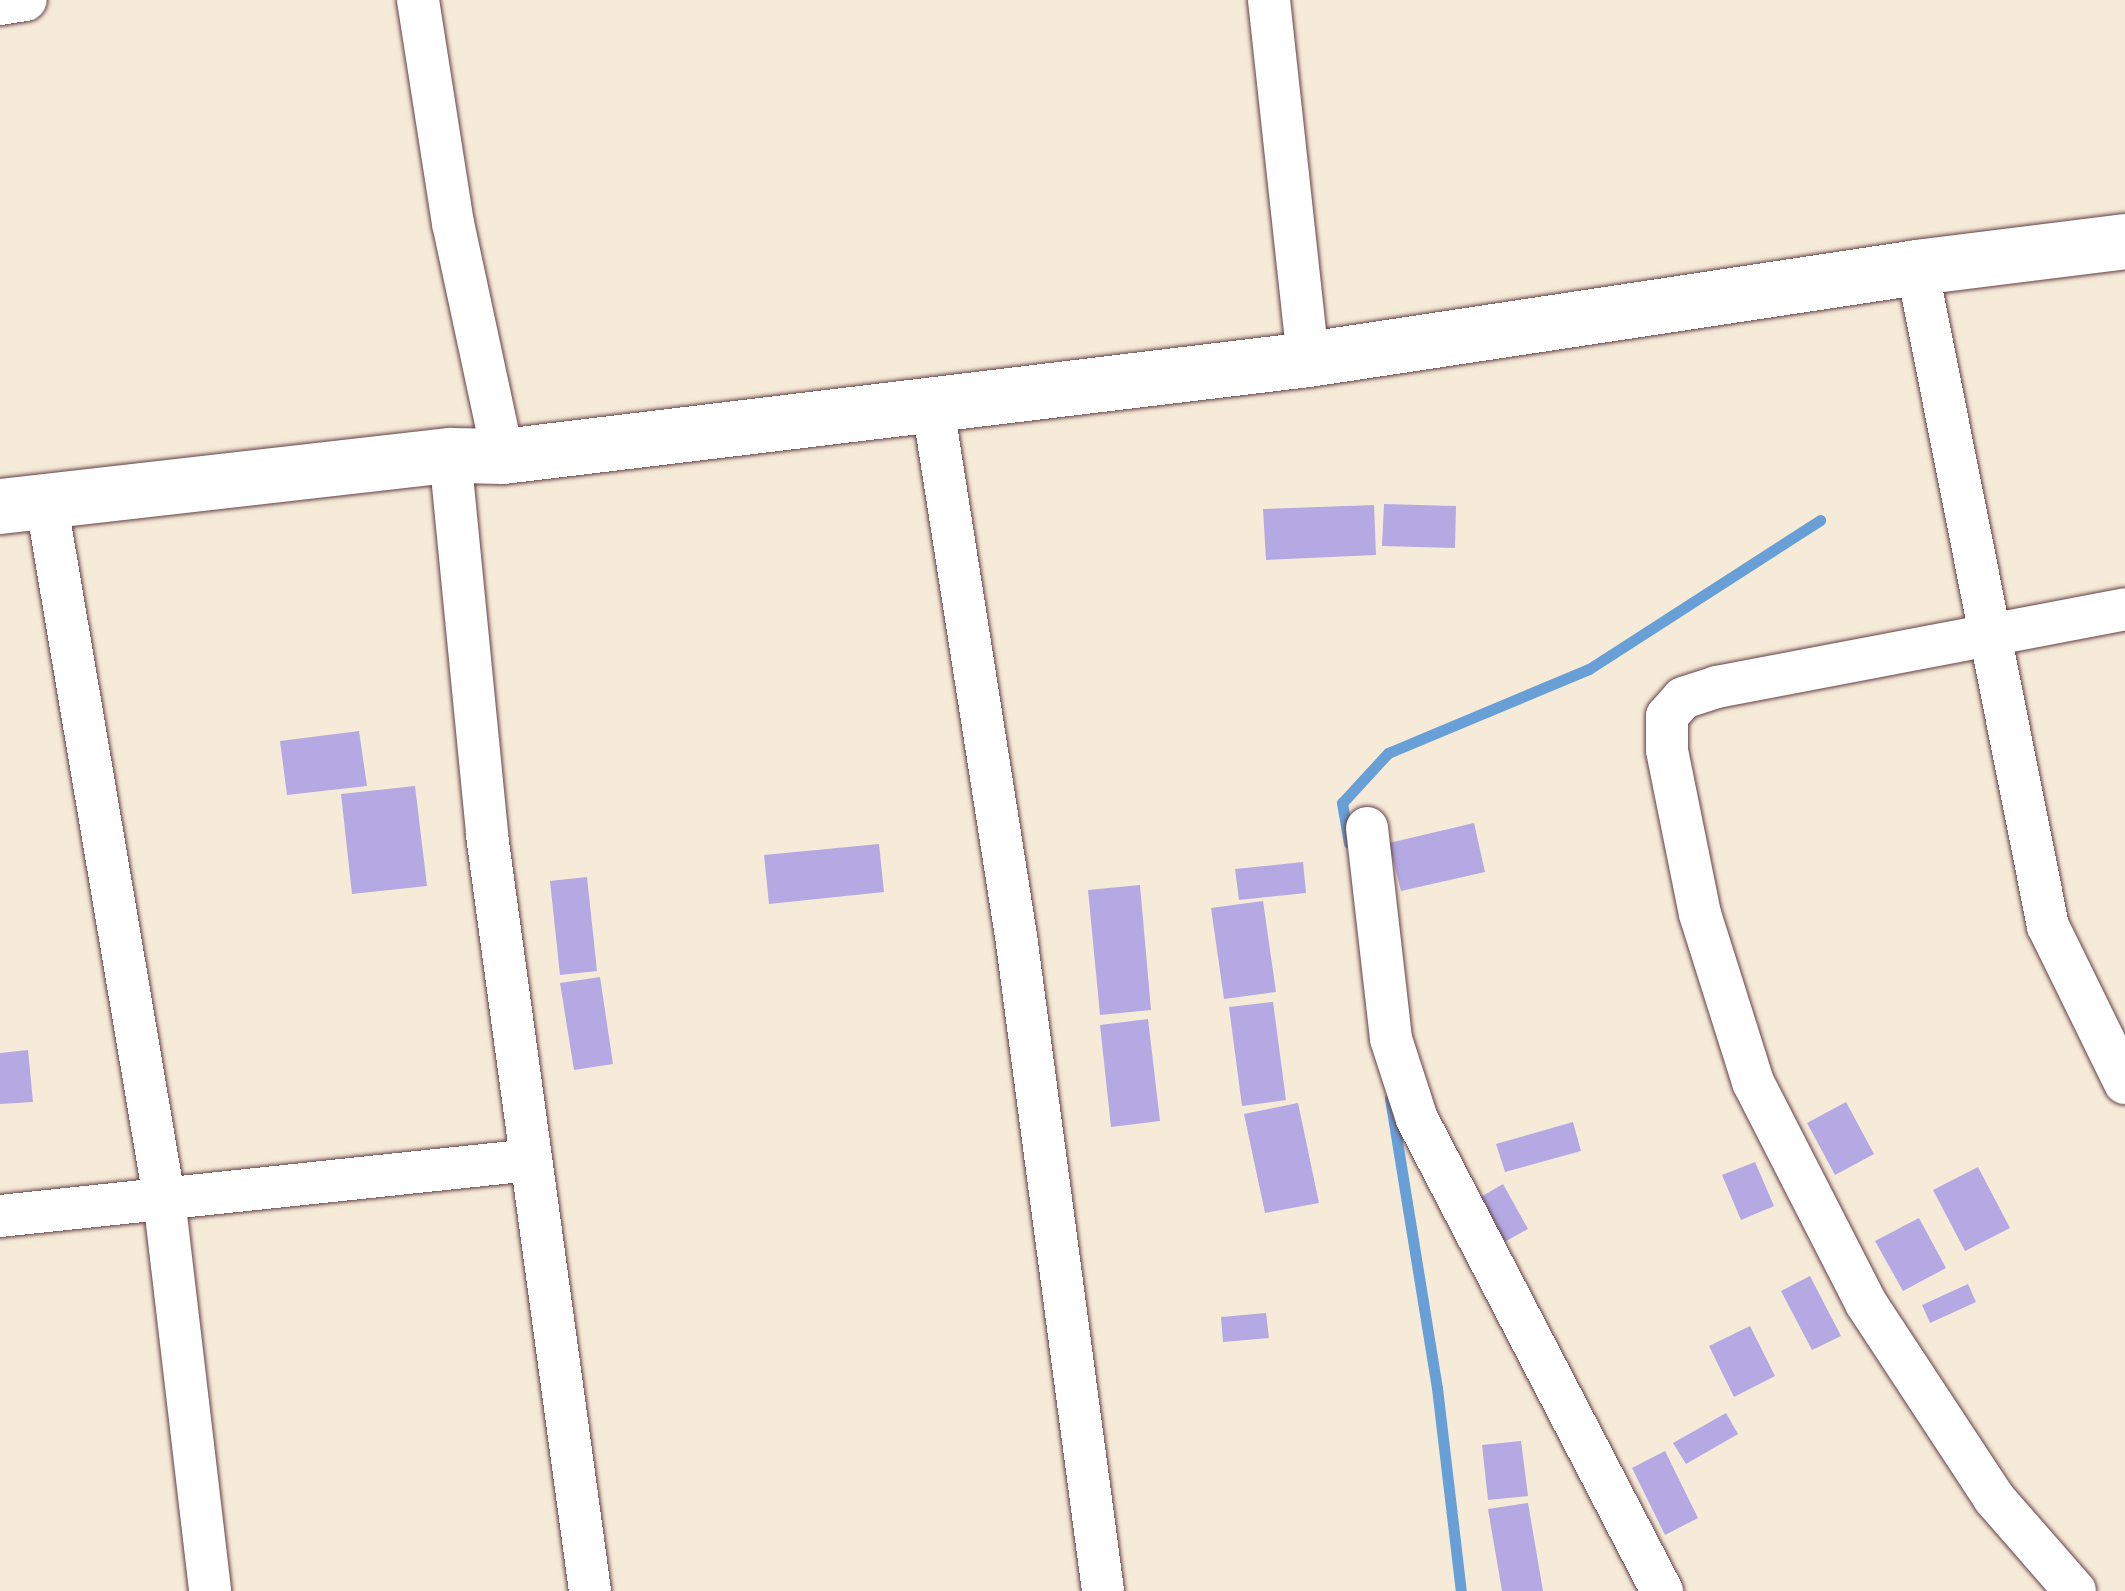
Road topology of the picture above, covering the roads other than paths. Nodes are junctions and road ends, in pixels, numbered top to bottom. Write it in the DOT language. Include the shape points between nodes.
graph roads {
  1 [pos="26,0"];
  2 [pos="418,0"];
  3 [pos="1269,0"];
  4 [pos="0,4"];
  5 [pos="2125,242"];
  6 [pos="1917,267"];
  7 [pos="1308,359"];
  8 [pos="932,401"];
  9 [pos="450,455"];
  10 [pos="503,456"];
  11 [pos="23,503"];
  12 [pos="2125,609"];
  13 [pos="1990,637"];
  14 [pos="1367,828"];
  15 [pos="2125,1083"];
  16 [pos="531,1160"];
  17 [pos="164,1198"];
  18 [pos="0,1216"];
  19 [pos="210,1591"];
  20 [pos="590,1591"];
  21 [pos="1103,1591"];
  22 [pos="1662,1591"];
  23 [pos="2075,1591"];
  1 -- 4 [label="street"];
  2 -- 10 [label="street" via="453,222"];
  3 -- 7 [label="street"];
  5 -- 6 [label="main road"];
  6 -- 7 [label="main road"];
  6 -- 13 [label="street"];
  7 -- 8 [label="main road"];
  8 -- 10 [label="main road"];
  8 -- 21 [label="street" via="1016,936"];
  9 -- 10 [label="main road"];
  9 -- 11 [label="main road"];
  9 -- 16 [label="street" via="488,835"];
  11 -- 17 [label="street"];
  12 -- 13 [label="street"];
  13 -- 15 [label="street" via="2048,926"];
  13 -- 23 [label="street" via="1683,698 1667,716 1667,750 1700,914 1753,1082 1866,1302 1994,1498"];
  14 -- 22 [label="street" via="1392,1038 1417,1119"];
  16 -- 17 [label="street"];
  16 -- 20 [label="street"];
  17 -- 18 [label="street"];
  17 -- 19 [label="street"];
}
